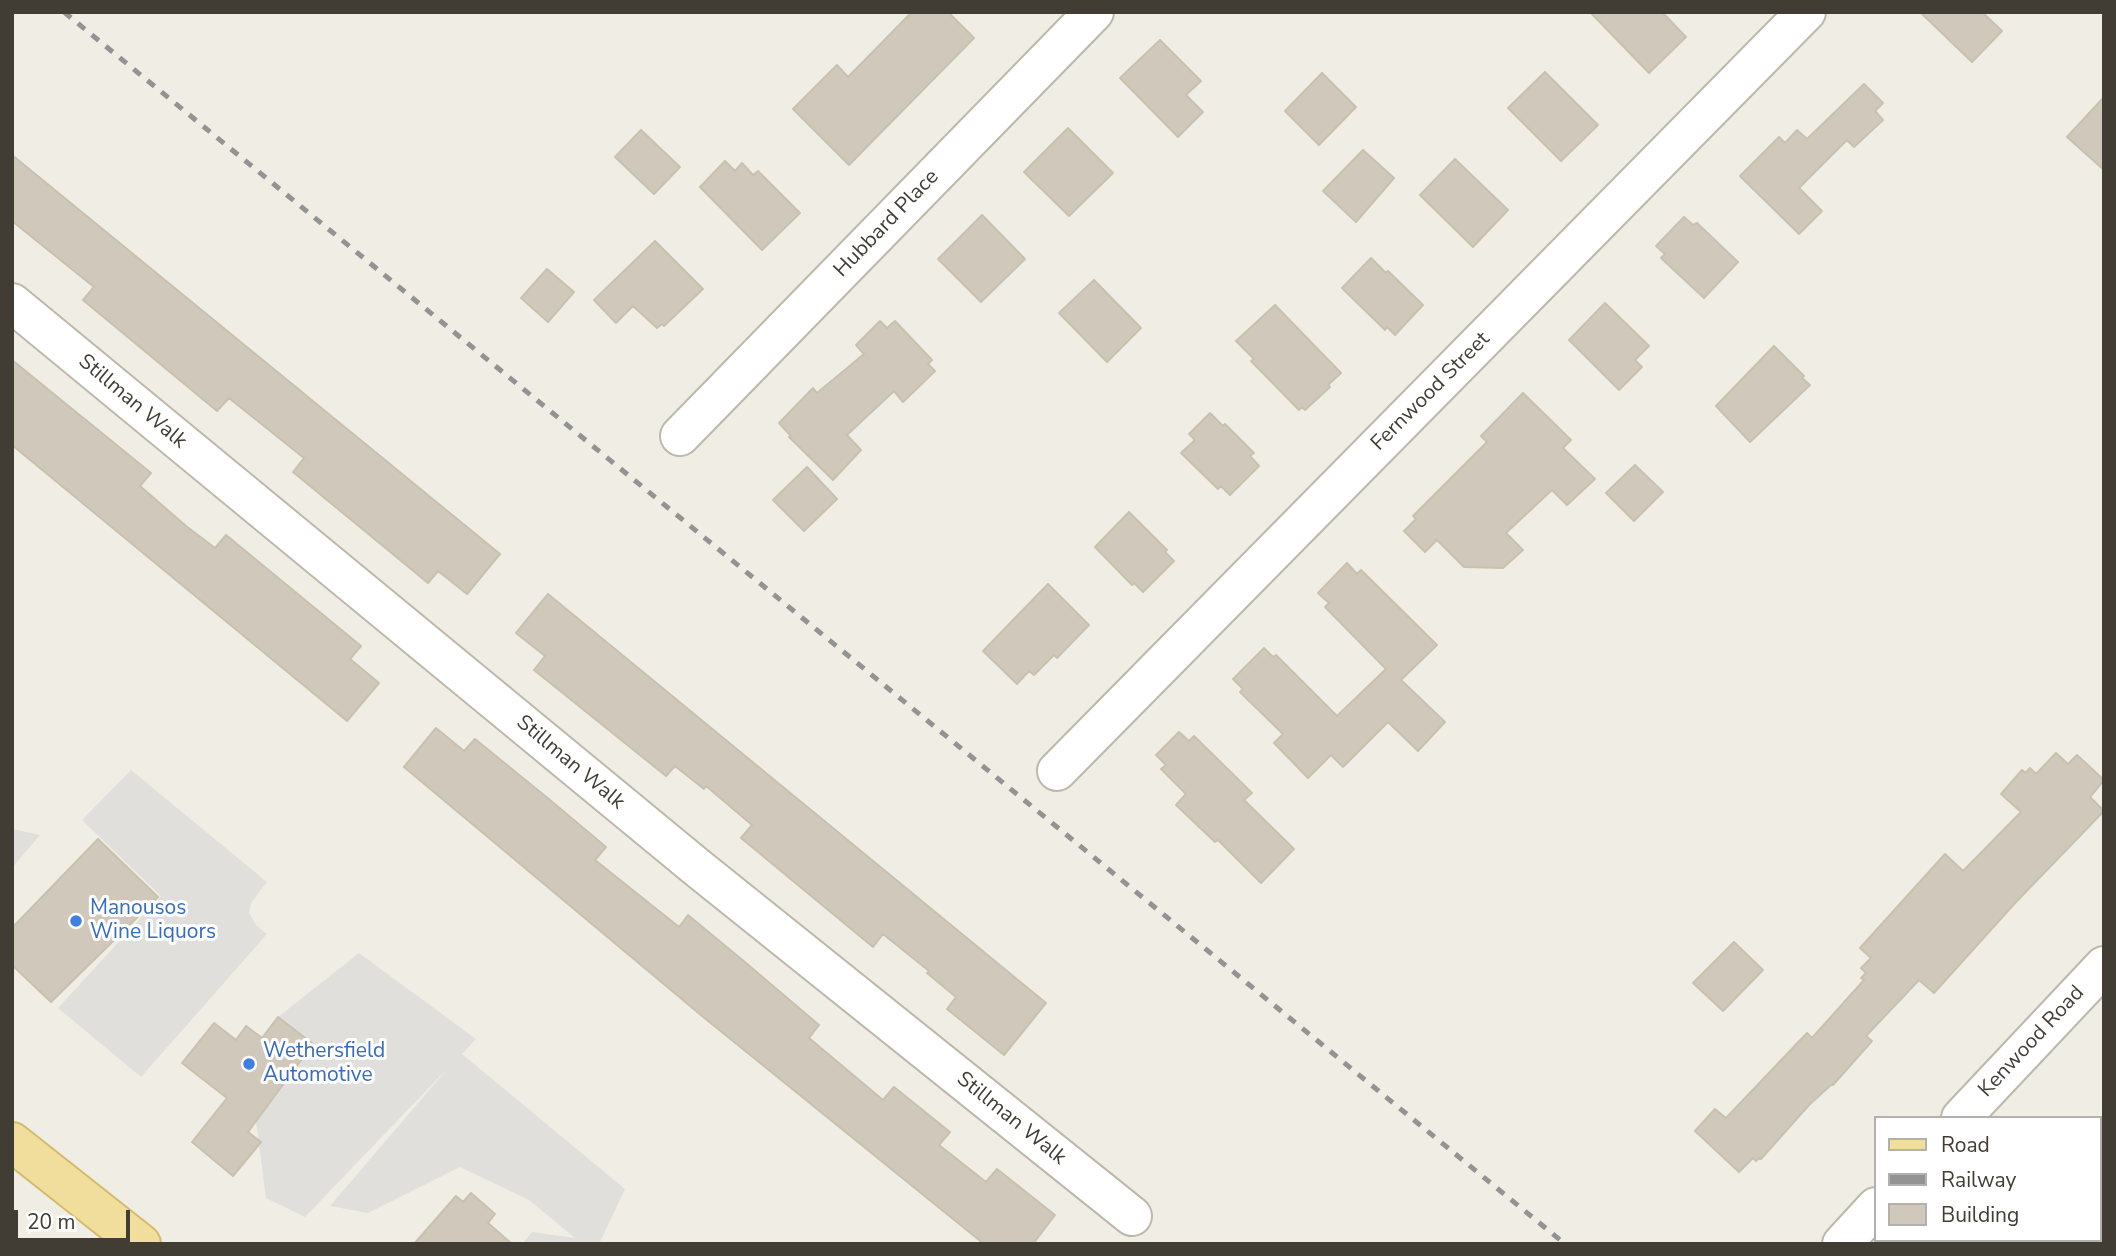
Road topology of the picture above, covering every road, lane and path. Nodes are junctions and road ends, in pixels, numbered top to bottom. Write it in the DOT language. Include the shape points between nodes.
graph roads {
  1 [pos="1094,12"];
  2 [pos="1806,12"];
  3 [pos="12,303"];
  4 [pos="680,436"];
  5 [pos="1056,771"];
  6 [pos="2104,966"];
  7 [pos="1963,1116"];
  8 [pos="12,1142"];
  9 [pos="1874,1209"];
  10 [pos="1132,1216"];
  11 [pos="141,1244"];
  12 [pos="1842,1244"];
  1 -- 4 [label="street, Hubbard Place"];
  2 -- 5 [label="street, Fernwood Street"];
  3 -- 10 [label="street, Stillman Walk" via="699,869"];
  6 -- 7 [label="street, Kenwood Road"];
  8 -- 11 [label="main road"];
  9 -- 12 [label="street"];
}
